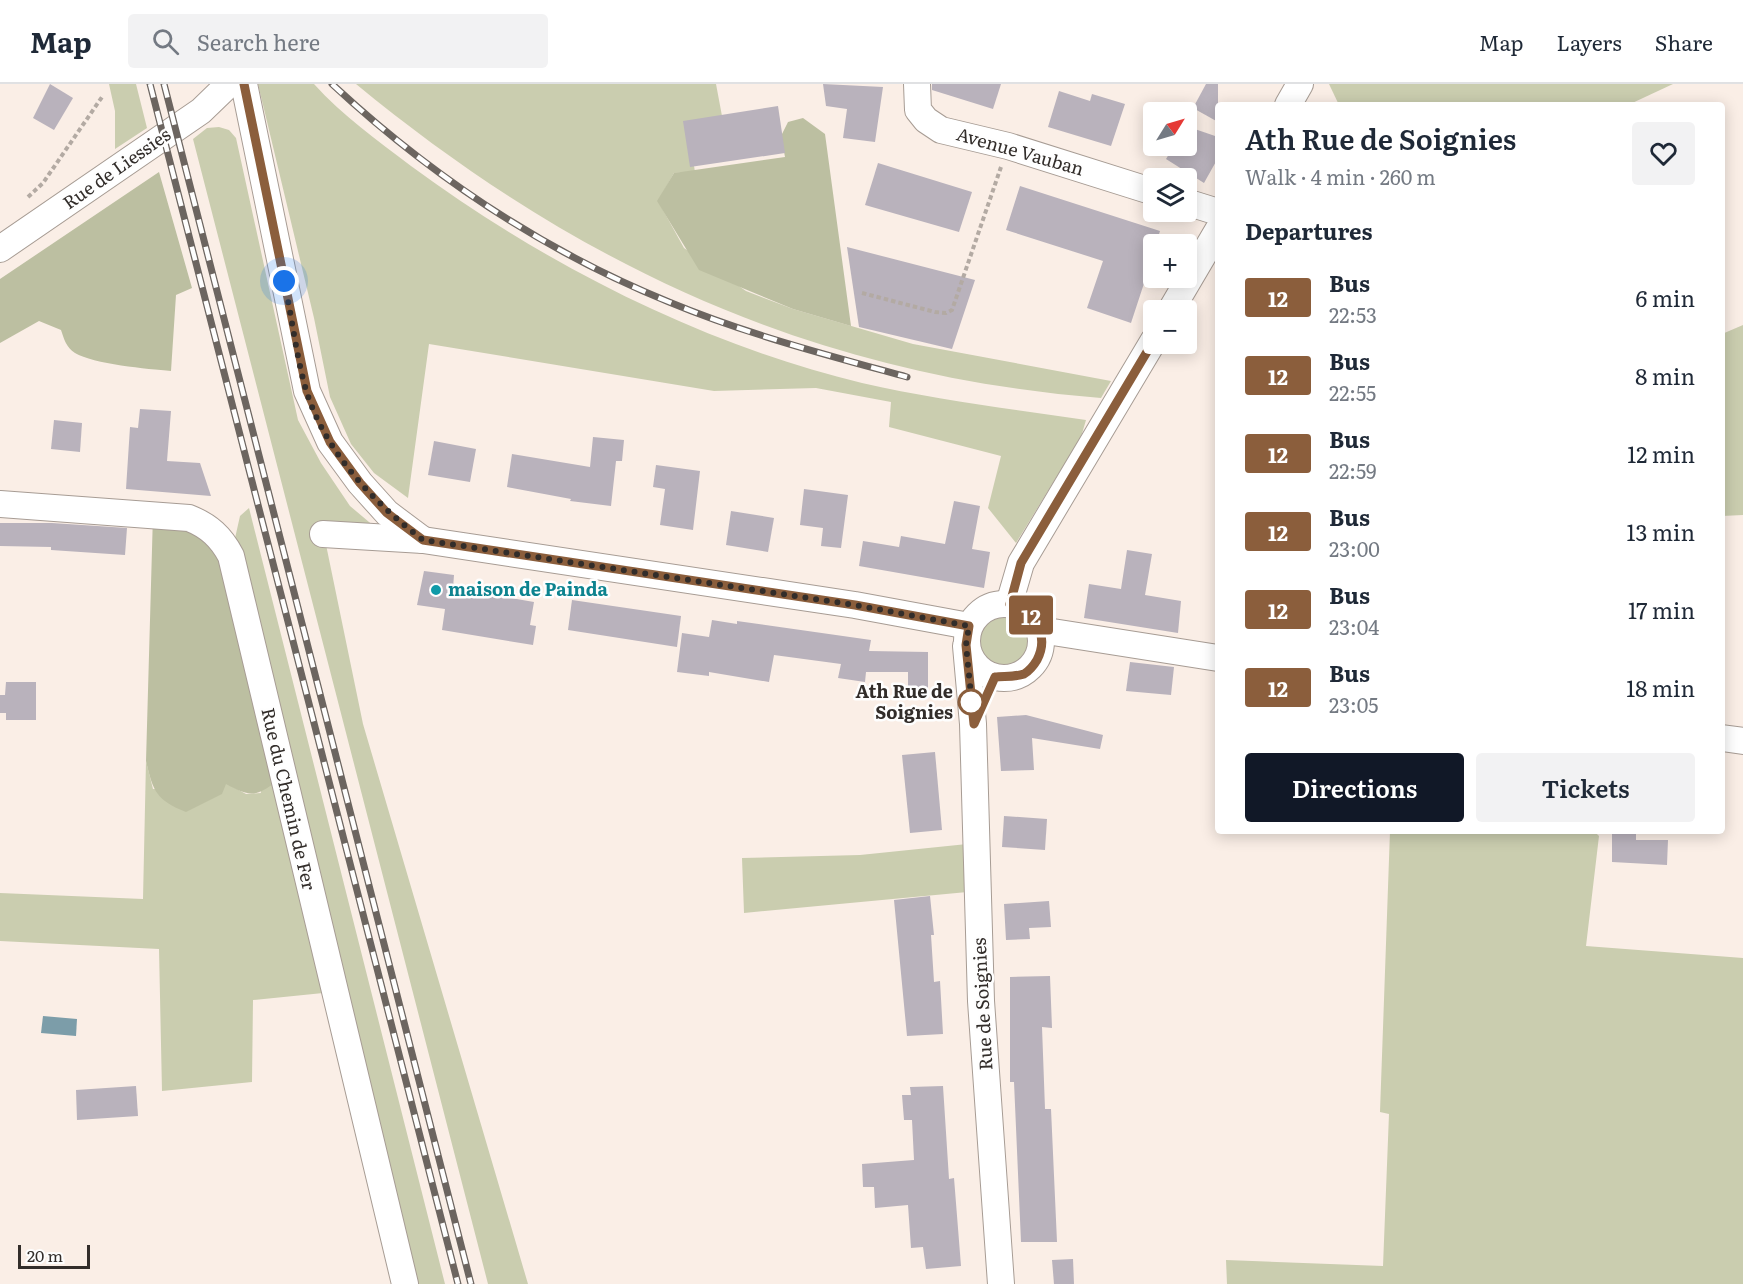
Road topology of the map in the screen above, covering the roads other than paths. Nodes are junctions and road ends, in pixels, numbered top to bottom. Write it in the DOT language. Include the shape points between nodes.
graph roads {
  1 [pos="229,84"];
  2 [pos="244,84"];
  3 [pos="916,84"];
  4 [pos="1300,84"];
  5 [pos="1290,102"];
  6 [pos="1143,189"];
  7 [pos="1197,205"];
  8 [pos="1215,211"];
  9 [pos="1215,235"];
  10 [pos="0,249"];
  11 [pos="1177,300"];
  12 [pos="1146,354"];
  13 [pos="0,504"];
  14 [pos="323,534"];
  15 [pos="423,540"];
  16 [pos="1010,604"];
  17 [pos="1040,630"];
  18 [pos="967,636"];
  19 [pos="1215,658"];
  20 [pos="995,677"];
  21 [pos="974,724"];
  22 [pos="1725,738"];
  23 [pos="1743,741"];
  24 [pos="405,1284"];
  25 [pos="1001,1284"];
  1 -- 10 [label="street, Rue de Liessies" via="201,111"];
  2 -- 15 [label="street" via="307,391 330,442 360,483 387,513"];
  3 -- 6 [label="street, Avenue Vauban" via="918,110 941,130 1008,146"];
  4 -- 5 [label="street"];
  7 -- 8 [label="street"];
  9 -- 11 [label="street"];
  12 -- 16 [label="street" via="1021,563"];
  13 -- 24 [label="street, Rue du Chemin de Fer" via="189,518 208,527 225,544"];
  14 -- 15 [label="street"];
  15 -- 18 [label="street" via="855,605"];
  16 -- 17 [label="street" via="1028,612"];
  16 -- 18 [label="street" via="985,608"];
  17 -- 19 [label="street"];
  17 -- 20 [label="street" via="1041,648 1033,666 1024,674"];
  18 -- 20 [label="street" via="971,660"];
  18 -- 21 [label="street, Rue de Soignies"];
  20 -- 21 [label="street, Rue de Soignies"];
  21 -- 25 [label="street, Rue de Soignies" via="981,1001"];
  22 -- 23 [label="street"];
}
